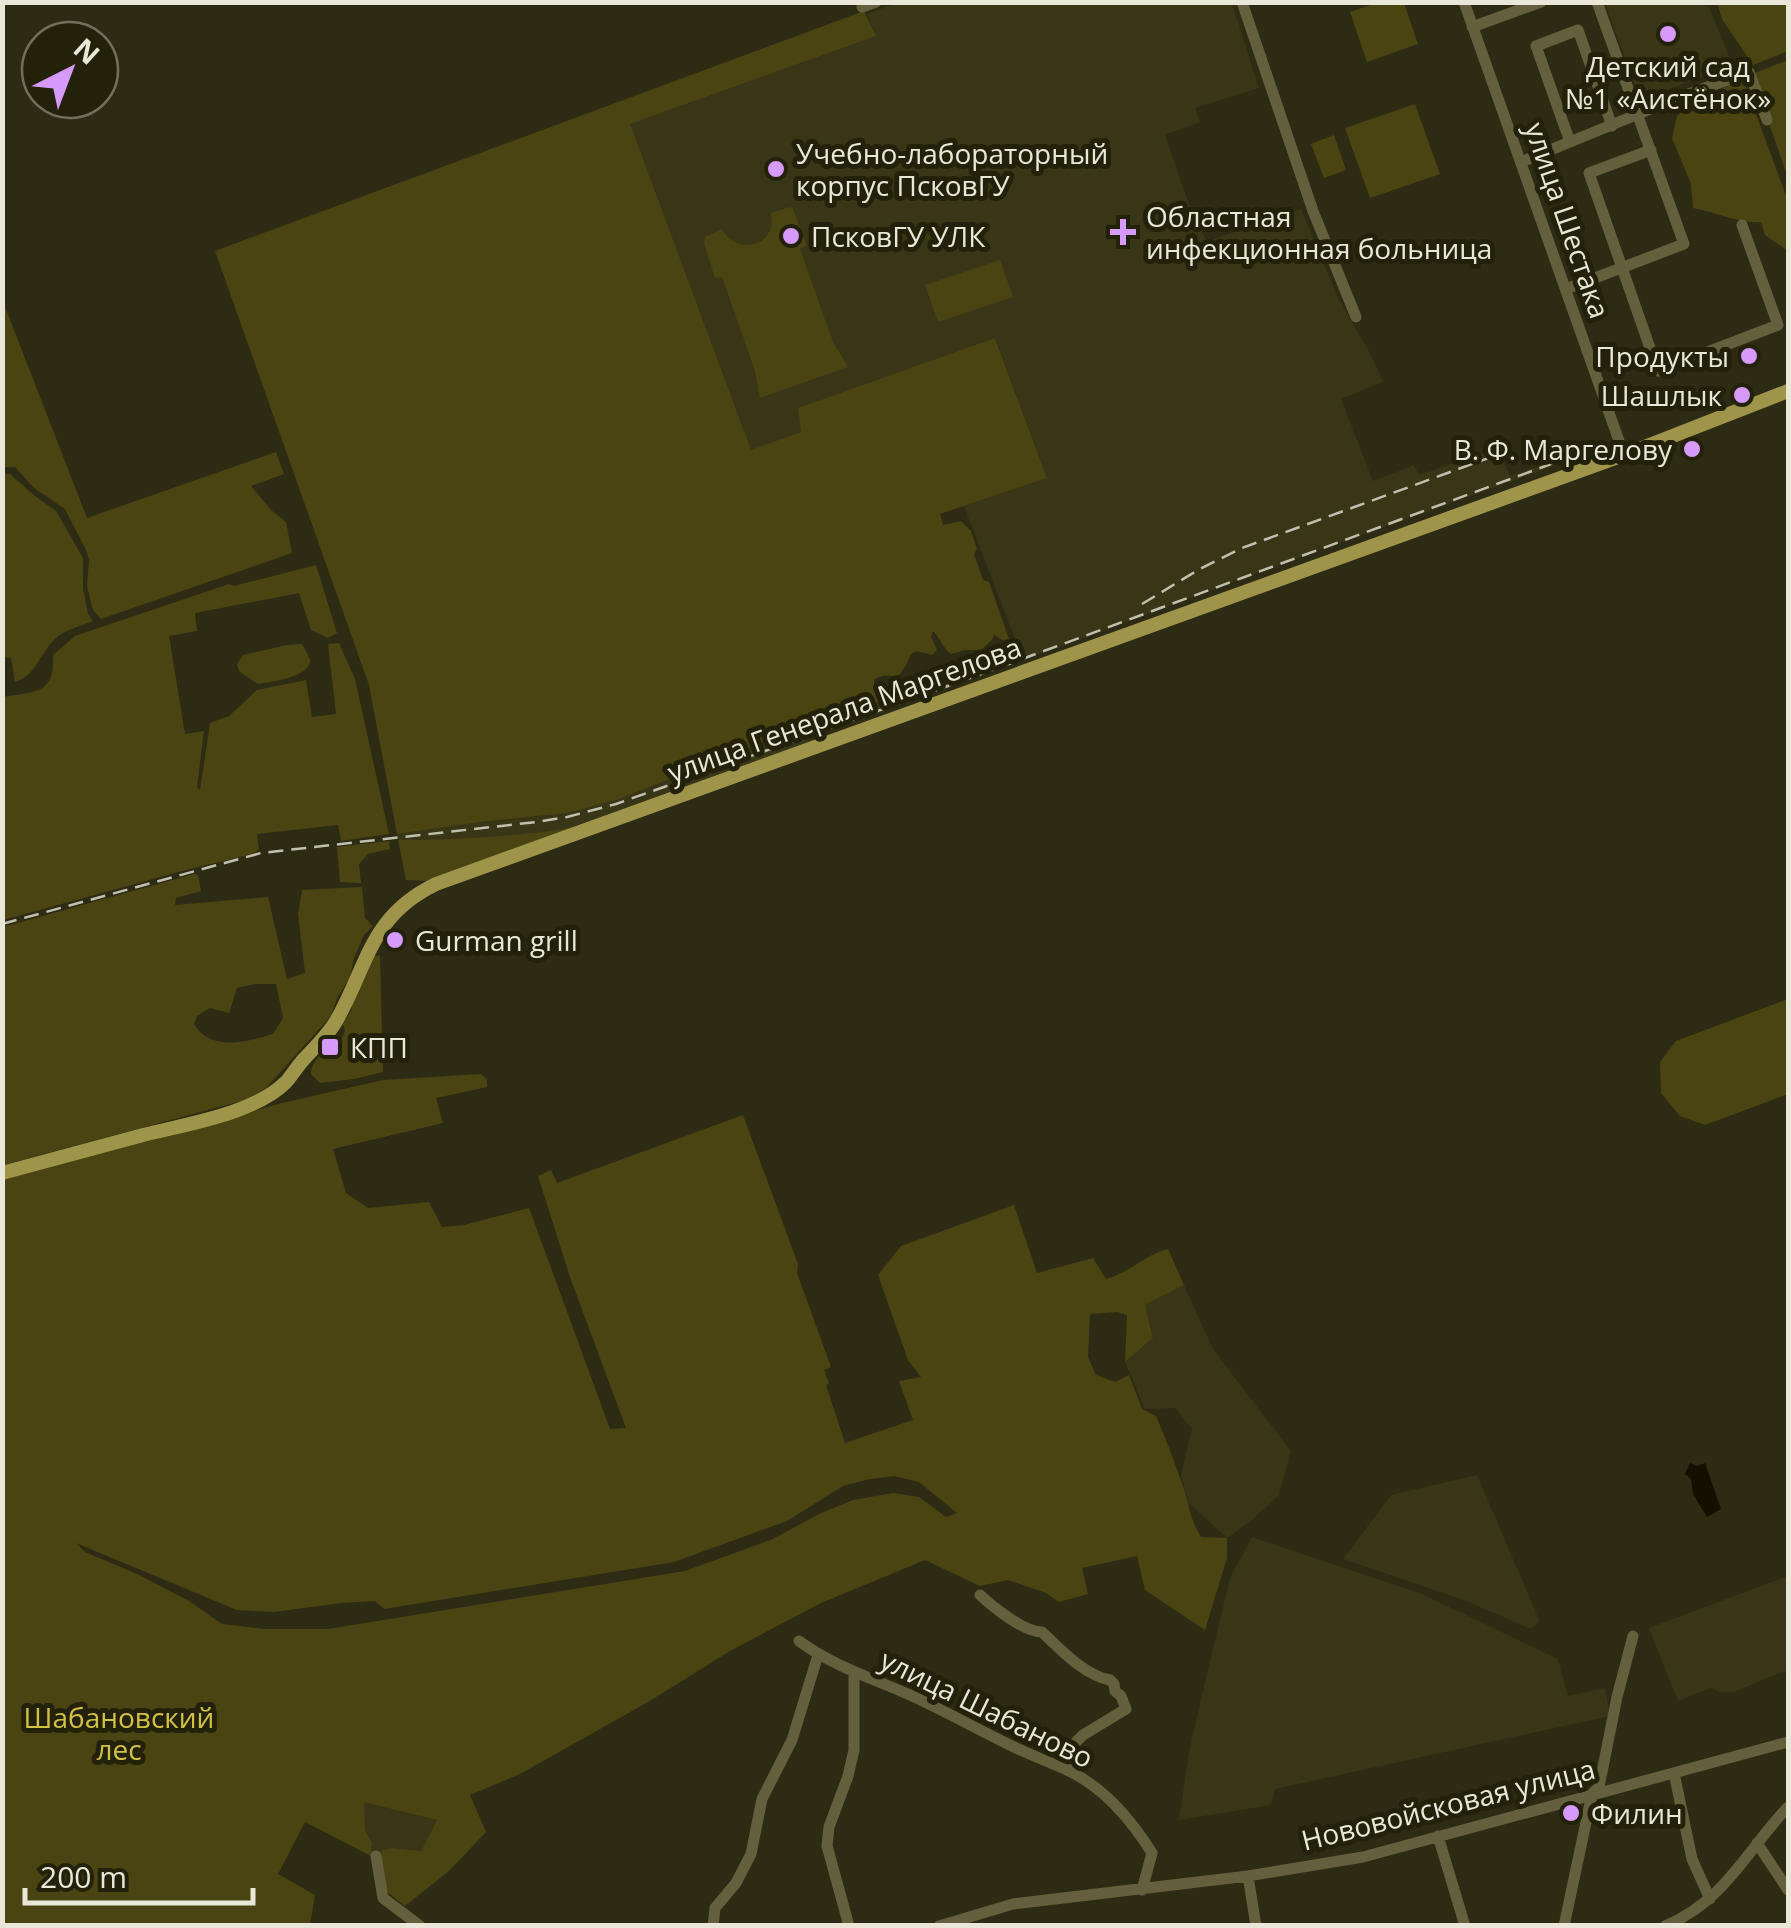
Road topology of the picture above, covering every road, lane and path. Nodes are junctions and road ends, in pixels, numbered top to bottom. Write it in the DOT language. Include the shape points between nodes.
graph roads {
  1 [pos="876,2"];
  2 [pos="1242,2"];
  3 [pos="1464,2"];
  4 [pos="1541,2"];
  5 [pos="1598,2"];
  6 [pos="862,8"];
  7 [pos="1472,27"];
  8 [pos="1639,115"];
  9 [pos="1768,120"];
  10 [pos="1612,126"];
  11 [pos="1570,142"];
  12 [pos="1651,150"];
  13 [pos="1521,162"];
  14 [pos="1742,225"];
  15 [pos="1621,268"];
  16 [pos="1566,289"];
  17 [pos="1356,317"];
  18 [pos="1788,390"];
  19 [pos="1624,454"];
  20 [pos="2,1173"];
  21 [pos="980,1595"];
  22 [pos="1632,1636"];
  23 [pos="799,1642"];
  24 [pos="818,1655"];
  25 [pos="854,1673"];
  26 [pos="1788,1742"];
  27 [pos="1674,1772"];
  28 [pos="1074,1774"];
  29 [pos="1592,1794"];
  30 [pos="1788,1807"];
  31 [pos="1438,1836"];
  32 [pos="1756,1843"];
  33 [pos="376,1856"];
  34 [pos="1248,1876"];
  35 [pos="1142,1890"];
  36 [pos="1788,1890"];
  37 [pos="1710,1899"];
  38 [pos="420,1926"];
  39 [pos="713,1926"];
  40 [pos="849,1926"];
  41 [pos="940,1926"];
  42 [pos="1256,1926"];
  43 [pos="1465,1926"];
  44 [pos="1564,1926"];
  45 [pos="1665,1926"];
  1 -- 6 [label="street"];
  2 -- 17 [label="street"];
  3 -- 7 [label="street, улица Шестака"];
  4 -- 7 [label="street"];
  5 -- 8 [label="street"];
  7 -- 13 [label="street, улица Шестака"];
  8 -- 9 [label="street" via="1749,72"];
  8 -- 10 [label="street"];
  8 -- 12 [label="street"];
  10 -- 11 [label="street"];
  10 -- 11 [label="street" via="1578,30 1536,46"];
  11 -- 13 [label="street"];
  12 -- 15 [label="street" via="1589,174"];
  12 -- 15 [label="street" via="1684,244"];
  13 -- 16 [label="street, улица Шестака"];
  14 -- 15 [label="street" via="1778,325 1658,371"];
  15 -- 16 [label="street"];
  16 -- 19 [label="street, улица Шестака"];
  18 -- 19 [label="main road, улица Генерала Маргелова"];
  19 -- 20 [label="main road, улица Генерала Маргелова" via="436,884 384,924 339,1017 272,1092 214,1116"];
  21 -- 28 [label="street" via="1110,1680 1121,1696 1126,1709 1073,1746"];
  22 -- 29 [label="street" via="1600,1787"];
  23 -- 24 [label="street, улица Шабаново"];
  24 -- 25 [label="street, улица Шабаново"];
  24 -- 39 [label="street" via="792,1740 762,1798 751,1854 715,1908"];
  25 -- 28 [label="street, улица Шабаново"];
  25 -- 40 [label="street" via="854,1750 827,1846"];
  26 -- 27 [label="street, Нововойсковая улица"];
  27 -- 29 [label="street, Нововойсковая улица"];
  27 -- 37 [label="street" via="1692,1859"];
  28 -- 35 [label="street, улица Шабаново" via="1108,1797 1152,1852"];
  29 -- 31 [label="street, Нововойсковая улица"];
  29 -- 44 [label="street"];
  30 -- 32 [label="street"];
  31 -- 34 [label="street, Нововойсковая улица" via="1363,1857"];
  31 -- 43 [label="street"];
  32 -- 36 [label="street"];
  32 -- 37 [label="street"];
  33 -- 38 [label="street" via="382,1896"];
  34 -- 35 [label="street, Нововойсковая улица"];
  34 -- 42 [label="street"];
  35 -- 41 [label="street, Нововойсковая улица" via="1013,1904"];
  37 -- 45 [label="street"];
}
